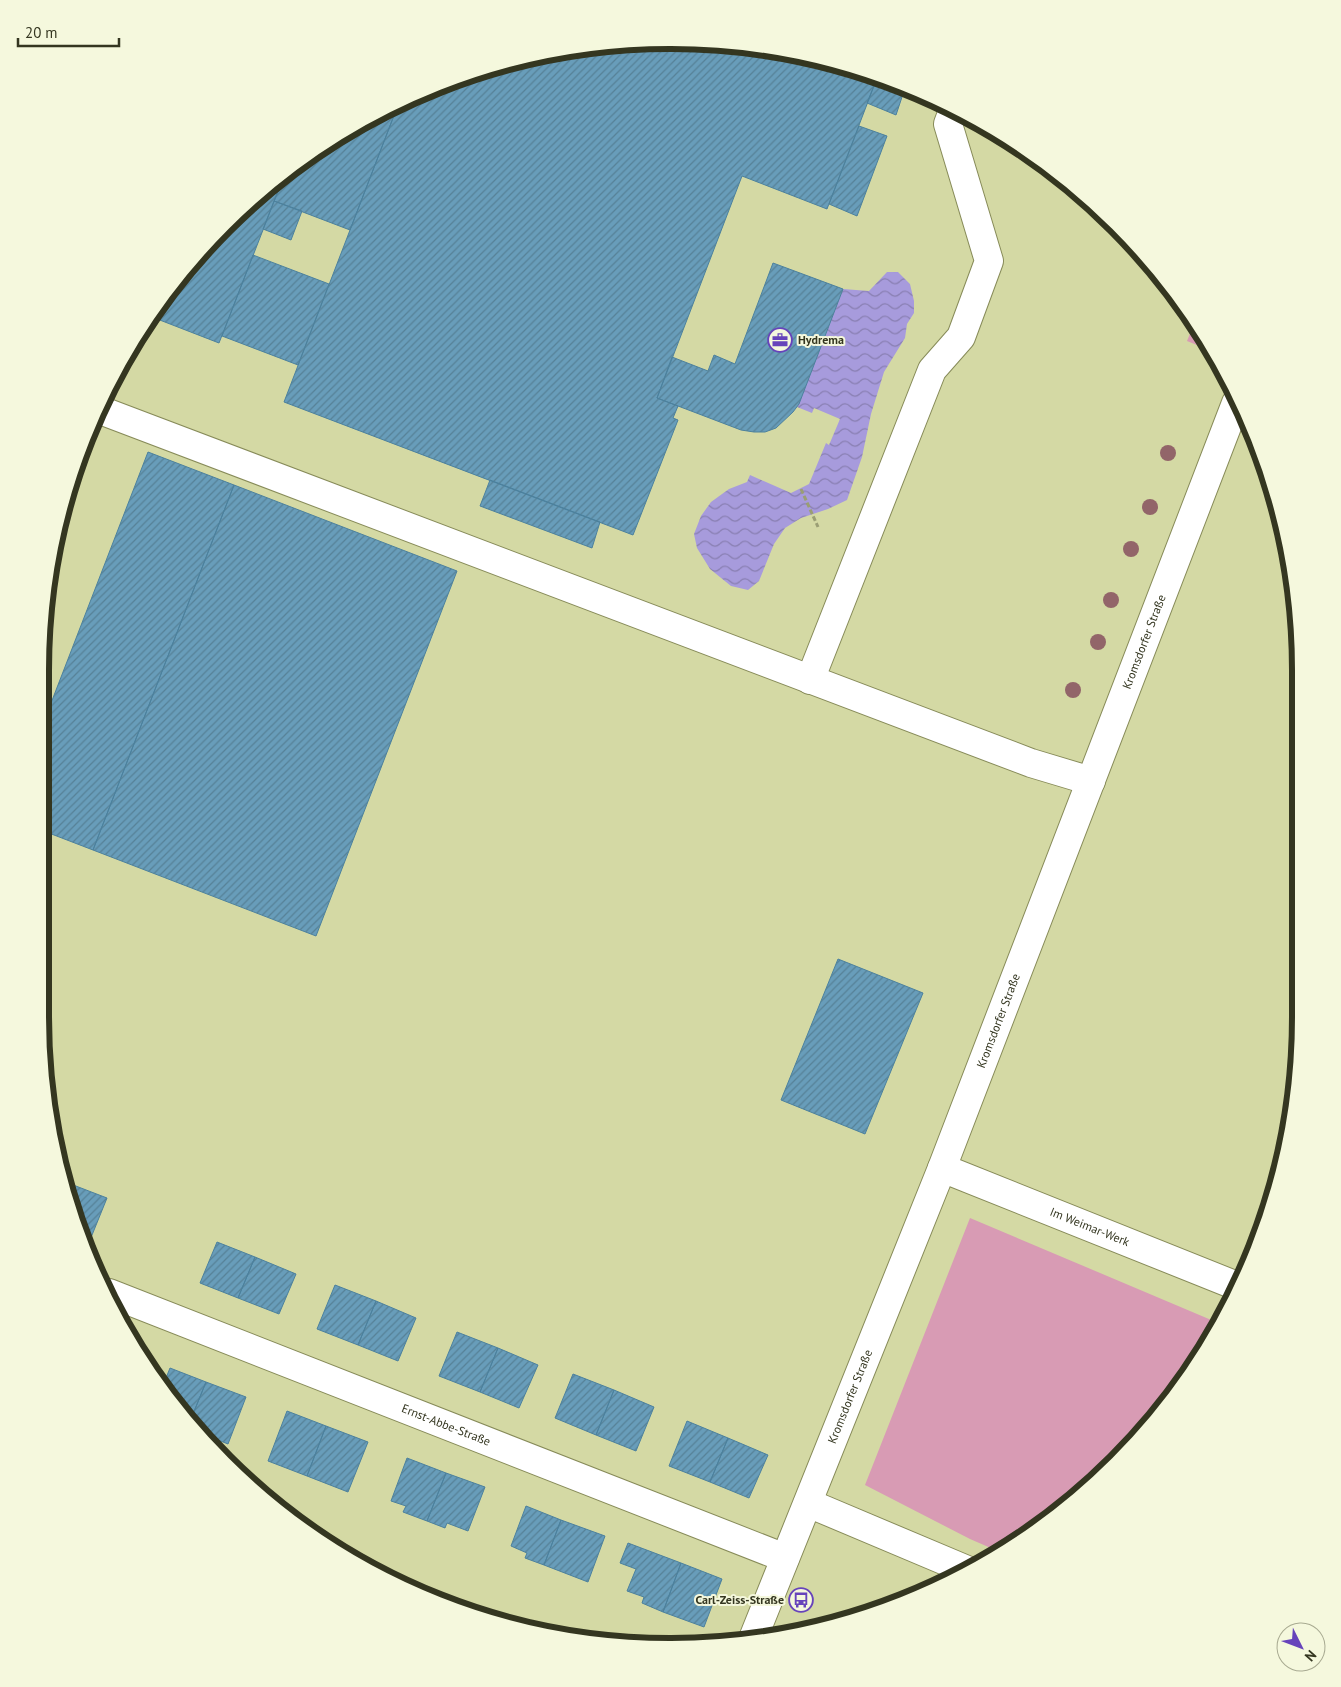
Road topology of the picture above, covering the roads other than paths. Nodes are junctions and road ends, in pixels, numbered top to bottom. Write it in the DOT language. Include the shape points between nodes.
graph roads {
  1 [pos="951,116"];
  2 [pos="1234,409"];
  3 [pos="106,412"];
  4 [pos="810,680"];
  5 [pos="1091,781"];
  6 [pos="942,1168"];
  7 [pos="1231,1284"];
  8 [pos="116,1296"];
  9 [pos="808,1503"];
  10 [pos="785,1558"];
  11 [pos="959,1567"];
  12 [pos="755,1632"];
  1 -- 4 [label="street" via="948,124 988,261 961,337 932,370"];
  2 -- 5 [label="street, Kromsdorfer Straße"];
  3 -- 4 [label="street"];
  4 -- 5 [label="street" via="1031,763"];
  5 -- 6 [label="street, Kromsdorfer Straße"];
  6 -- 7 [label="street, Im Weimar-Werk"];
  6 -- 9 [label="street, Kromsdorfer Straße"];
  8 -- 10 [label="street, Ernst-Abbe-Straße"];
  9 -- 10 [label="street, Kromsdorfer Straße"];
  9 -- 11 [label="street"];
  10 -- 12 [label="street, Kromsdorfer Straße"];
}
